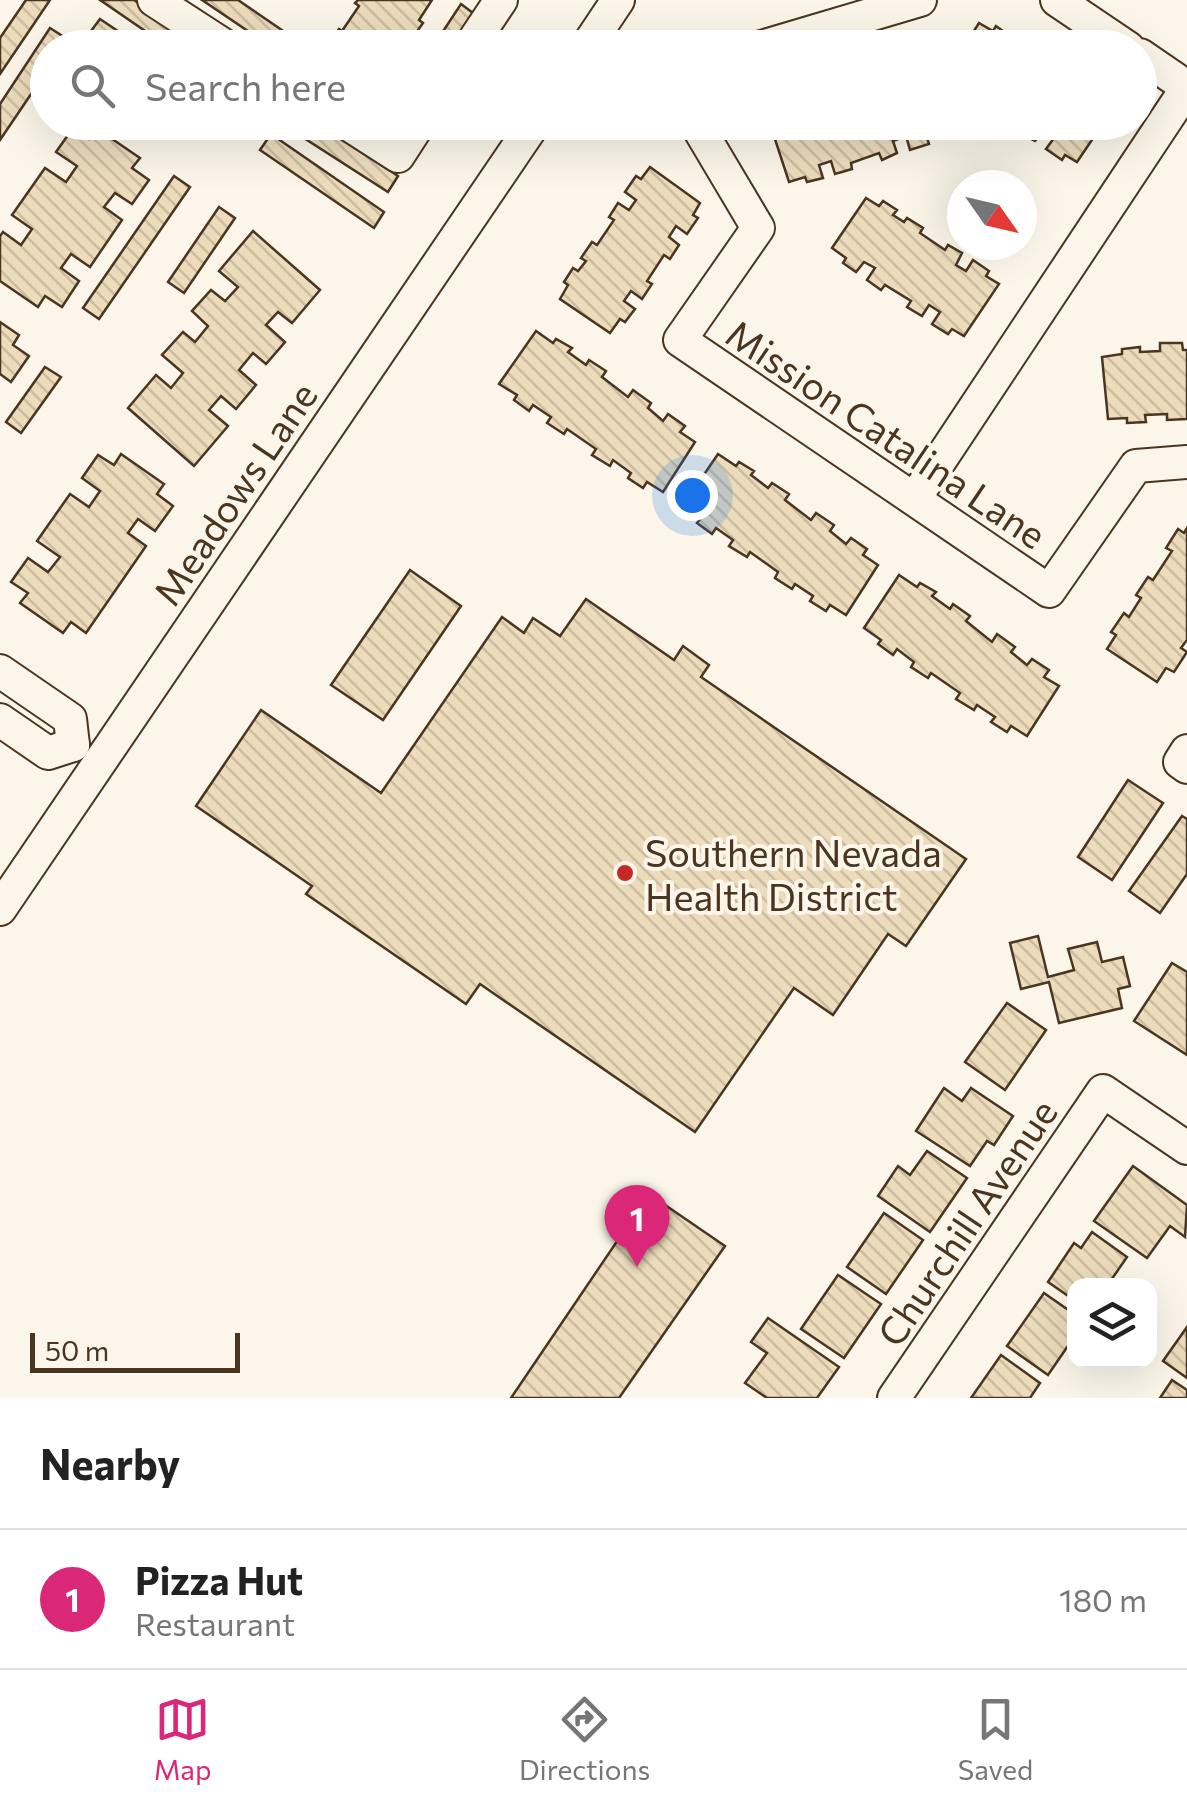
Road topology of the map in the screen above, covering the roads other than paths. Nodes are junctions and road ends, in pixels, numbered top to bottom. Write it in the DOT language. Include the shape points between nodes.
graph roads {
  1 [pos="154,0"];
  2 [pos="500,0"];
  3 [pos="618,0"];
  4 [pos="920,0"];
  5 [pos="1057,0"];
  6 [pos="200,30"];
  7 [pos="481,30"];
  8 [pos="598,30"];
  9 [pos="819,30"];
  10 [pos="1101,30"];
  11 [pos="1157,67"];
  12 [pos="1187,87"];
  13 [pos="1157,132"];
  14 [pos="373,140"];
  15 [pos="408,140"];
  16 [pos="522,140"];
  17 [pos="706,140"];
  18 [pos="1152,140"];
  19 [pos="1187,462"];
  20 [pos="915,498"];
  21 [pos="0,671"];
  22 [pos="0,720"];
  23 [pos="86,754"];
  24 [pos="0,909"];
  25 [pos="1187,1148"];
  26 [pos="894,1398"];
  1 -- 6 [label="street"];
  2 -- 7 [label="street"];
  3 -- 8 [label="street"];
  4 -- 9 [label="street"];
  5 -- 10 [label="street"];
  11 -- 12 [label="street"];
  12 -- 13 [label="street"];
  14 -- 15 [label="street" via="398,156"];
  16 -- 23 [label="street, Meadows Lane"];
  17 -- 20 [label="street, Mission Catalina Lane" via="758,228 680,340"];
  18 -- 20 [label="street"];
  19 -- 20 [label="street, Mission Catalina Lane" via="1136,466 1049,591"];
  21 -- 23 [label="street" via="70,719"];
  22 -- 23 [label="street" via="48,752"];
  23 -- 24 [label="street, Meadows Lane"];
  25 -- 26 [label="street, Churchill Avenue" via="1103,1091"];
}
